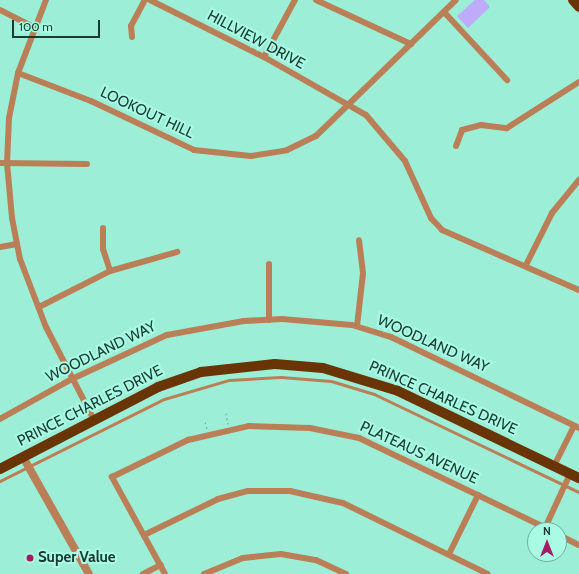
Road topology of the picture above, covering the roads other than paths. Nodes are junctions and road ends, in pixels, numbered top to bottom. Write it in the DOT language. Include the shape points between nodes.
graph roads {
  1 [pos="46,0"];
  2 [pos="146,0"];
  3 [pos="150,0"];
  4 [pos="294,0"];
  5 [pos="316,0"];
  6 [pos="456,0"];
  7 [pos="573,0"];
  8 [pos="579,7"];
  9 [pos="0,10"];
  10 [pos="444,12"];
  11 [pos="33,27"];
  12 [pos="132,37"];
  13 [pos="411,44"];
  14 [pos="264,57"];
  15 [pos="18,73"];
  16 [pos="507,80"];
  17 [pos="579,82"];
  18 [pos="349,105"];
  19 [pos="456,146"];
  20 [pos="0,163"];
  21 [pos="7,163"];
  22 [pos="87,164"];
  23 [pos="579,180"];
  24 [pos="103,228"];
  25 [pos="358,240"];
  26 [pos="17,244"];
  27 [pos="0,247"];
  28 [pos="177,252"];
  29 [pos="269,264"];
  30 [pos="526,265"];
  31 [pos="110,272"];
  32 [pos="579,290"];
  33 [pos="38,307"];
  34 [pos="269,320"];
  35 [pos="357,326"];
  36 [pos="72,379"];
  37 [pos="93,418"];
  38 [pos="0,419"];
  39 [pos="577,427"];
  40 [pos="26,461"];
  41 [pos="554,466"];
  42 [pos="0,469"];
  43 [pos="575,476"];
  44 [pos="0,481"];
  45 [pos="565,485"];
  46 [pos="579,492"];
  47 [pos="478,495"];
  48 [pos="533,522"];
  49 [pos="550,522"];
  50 [pos="144,534"];
  51 [pos="567,539"];
  52 [pos="579,545"];
  53 [pos="449,554"];
  54 [pos="161,565"];
  55 [pos="89,574"];
  56 [pos="143,574"];
  57 [pos="165,574"];
  58 [pos="204,574"];
  59 [pos="346,574"];
  60 [pos="488,574"];
  1 -- 11 [label="street"];
  2 -- 12 [label="street" via="131,26"];
  3 -- 14 [label="street, HILLVIEW DRIVE"];
  4 -- 14 [label="street"];
  5 -- 13 [label="street"];
  6 -- 10 [label="street, LOOKOUT HILL"];
  7 -- 8 [label="highway"];
  9 -- 11 [label="street"];
  10 -- 13 [label="street, LOOKOUT HILL"];
  10 -- 16 [label="street"];
  11 -- 15 [label="street"];
  13 -- 18 [label="street, LOOKOUT HILL"];
  14 -- 18 [label="street, HILLVIEW DRIVE"];
  15 -- 18 [label="street, LOOKOUT HILL" via="91,101 194,150 251,156 287,150 316,136"];
  15 -- 21 [label="street" via="10,118"];
  17 -- 19 [label="street" via="507,128 481,125 462,130"];
  18 -- 30 [label="street, HILLVIEW DRIVE" via="366,115 391,141 405,161 430,218 442,230"];
  20 -- 21 [label="street"];
  21 -- 22 [label="street"];
  21 -- 26 [label="street"];
  23 -- 30 [label="street" via="552,212"];
  24 -- 31 [label="street" via="103,249"];
  25 -- 35 [label="street" via="363,273"];
  26 -- 27 [label="street"];
  26 -- 33 [label="street"];
  28 -- 31 [label="street"];
  29 -- 34 [label="street"];
  30 -- 32 [label="street, HILLVIEW DRIVE"];
  31 -- 33 [label="street"];
  33 -- 36 [label="street"];
  34 -- 35 [label="street, WOODLAND WAY"];
  34 -- 36 [label="street, WOODLAND WAY" via="167,335"];
  35 -- 39 [label="street, WOODLAND WAY" via="440,359"];
  36 -- 37 [label="street"];
  36 -- 38 [label="street, WOODLAND WAY"];
  37 -- 40 [label="highway, PRINCE CHARLES DRIVE"];
  37 -- 41 [label="highway, PRINCE CHARLES DRIVE" via="158,386 202,372 275,364 323,368 398,391"];
  39 -- 41 [label="street"];
  40 -- 42 [label="highway, PRINCE CHARLES DRIVE"];
  40 -- 44 [label="lane"];
  40 -- 45 [label="lane" via="185,391 229,380 281,376 331,381 374,394"];
  40 -- 55 [label="street"];
  41 -- 43 [label="highway, PRINCE CHARLES DRIVE"];
  43 -- 45 [label="street"];
  45 -- 46 [label="lane"];
  45 -- 49 [label="street"];
  47 -- 48 [label="street, PLATEAUS AVENUE"];
  47 -- 50 [label="street, PLATEAUS AVENUE" via="379,446 342,433 280,425 229,429 174,446 112,477"];
  47 -- 53 [label="street"];
  50 -- 53 [label="street" via="218,499 248,492 277,490 343,502"];
  50 -- 54 [label="street"];
  51 -- 52 [label="street"];
  53 -- 60 [label="street"];
  54 -- 56 [label="street"];
  54 -- 57 [label="street"];
  58 -- 59 [label="street" via="243,558 281,554 316,560"];
}
